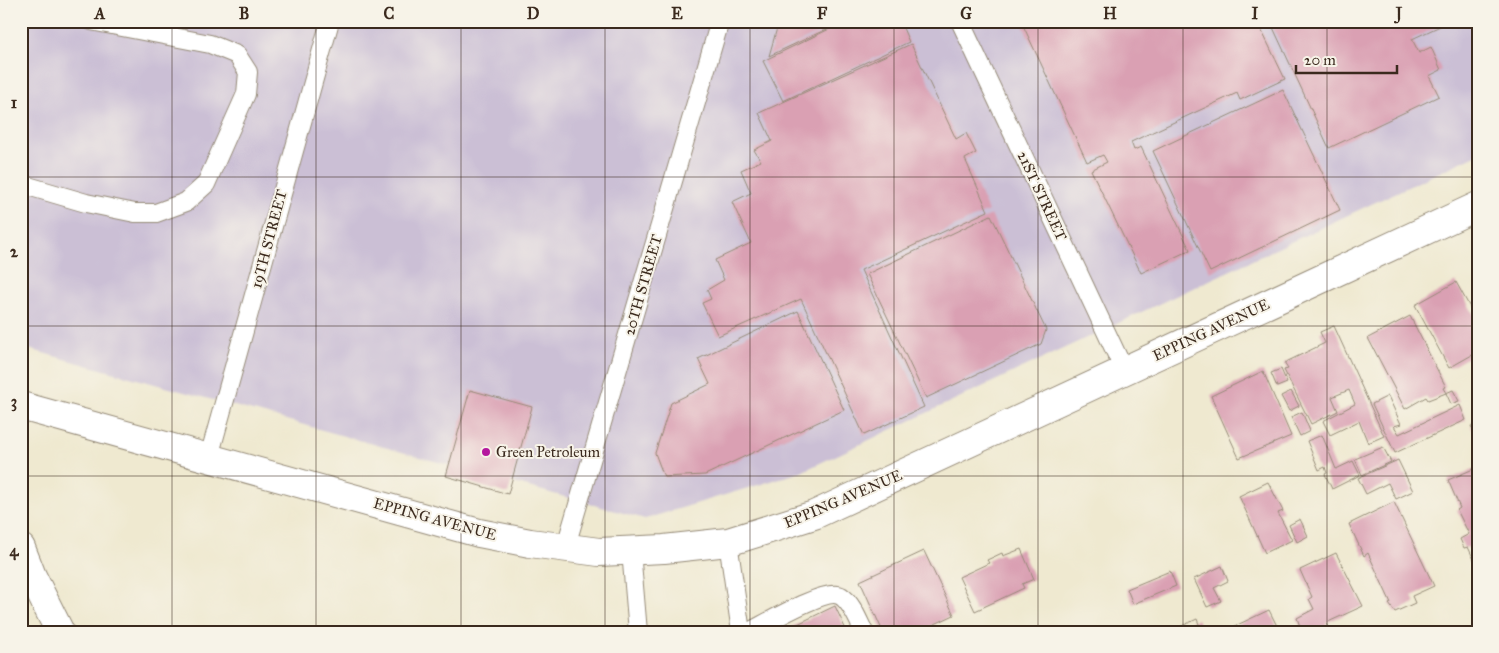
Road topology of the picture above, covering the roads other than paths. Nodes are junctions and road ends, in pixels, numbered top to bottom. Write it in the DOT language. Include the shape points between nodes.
graph roads {
  1 [pos="91,21"];
  2 [pos="330,21"];
  3 [pos="720,21"];
  4 [pos="960,21"];
  5 [pos="21,184"];
  6 [pos="1478,206"];
  7 [pos="1124,370"];
  8 [pos="21,406"];
  9 [pos="209,457"];
  10 [pos="728,542"];
  11 [pos="21,548"];
  12 [pos="565,549"];
  13 [pos="631,551"];
  14 [pos="27,577"];
  15 [pos="60,632"];
  16 [pos="638,632"];
  17 [pos="741,632"];
  18 [pos="749,632"];
  19 [pos="864,632"];
  1 -- 5 [label="lane" via="210,44 237,55 248,72 246,94 206,184 186,202 156,213 134,213"];
  2 -- 9 [label="lane, 19TH STREET"];
  3 -- 12 [label="lane, 20TH STREET"];
  4 -- 7 [label="lane, 21ST STREET"];
  6 -- 7 [label="street, EPPING AVENUE"];
  7 -- 10 [label="street, EPPING AVENUE" via="814,515"];
  8 -- 9 [label="street, EPPING AVENUE"];
  9 -- 12 [label="street, EPPING AVENUE" via="479,533"];
  10 -- 13 [label="street, EPPING AVENUE"];
  10 -- 17 [label="lane"];
  11 -- 14 [label="street"];
  12 -- 13 [label="street, EPPING AVENUE"];
  13 -- 16 [label="lane"];
  14 -- 15 [label="street"];
  18 -- 19 [label="lane" via="814,600 834,594 842,596 853,609"];
}
